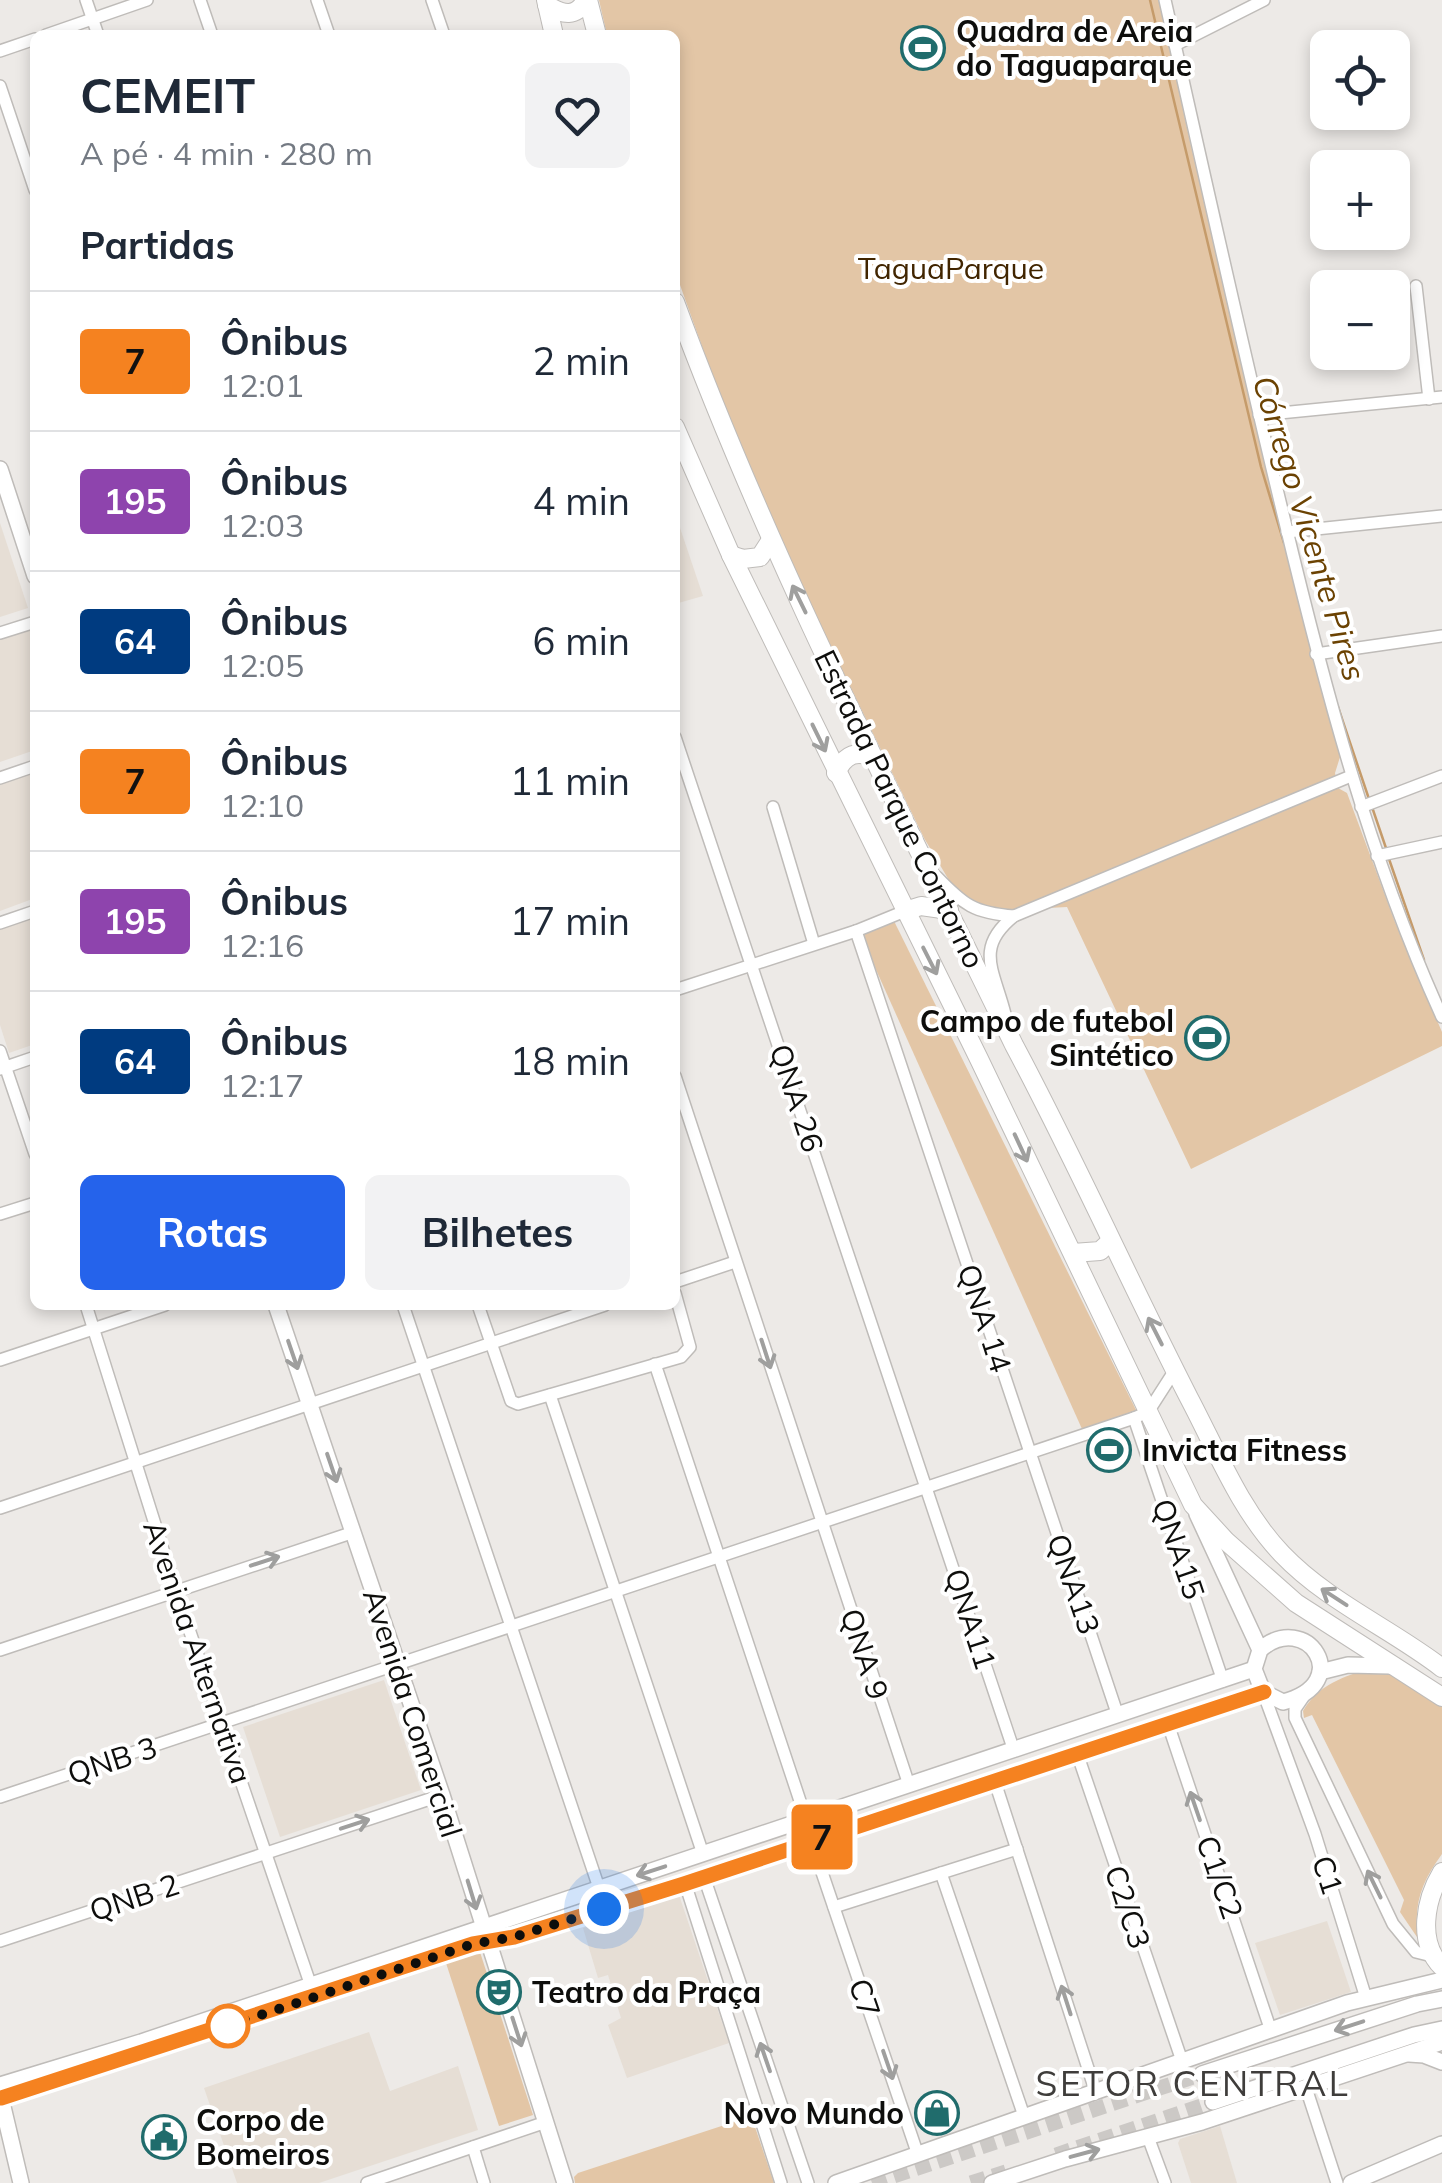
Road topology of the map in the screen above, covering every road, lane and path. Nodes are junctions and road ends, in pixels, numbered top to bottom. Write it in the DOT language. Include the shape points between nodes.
graph roads {
  1 [pos="86,0"];
  2 [pos="147,0"];
  3 [pos="200,0"];
  4 [pos="317,0"];
  5 [pos="432,0"];
  6 [pos="587,0"];
  7 [pos="1165,0"];
  8 [pos="1264,0"];
  9 [pos="546,2"];
  10 [pos="92,18"];
  11 [pos="60,30"];
  12 [pos="96,30"];
  13 [pos="210,30"];
  14 [pos="327,30"];
  15 [pos="442,30"];
  16 [pos="553,30"];
  17 [pos="596,30"];
  18 [pos="30,41"];
  19 [pos="1175,46"];
  20 [pos="0,52"];
  21 [pos="0,86"];
  22 [pos="30,175"];
  23 [pos="1416,286"];
  24 [pos="680,316"];
  25 [pos="1435,398"];
  26 [pos="1259,416"];
  27 [pos="680,438"];
  28 [pos="0,469"];
  29 [pos="3,487"];
  30 [pos="1442,516"];
  31 [pos="1287,532"];
  32 [pos="770,540"];
  33 [pos="731,555"];
  34 [pos="30,562"];
  35 [pos="30,624"];
  36 [pos="0,634"];
  37 [pos="1442,636"];
  38 [pos="1316,654"];
  39 [pos="680,752"];
  40 [pos="876,758"];
  41 [pos="30,768"];
  42 [pos="836,773"];
  43 [pos="1351,776"];
  44 [pos="1442,776"];
  45 [pos="0,778"];
  46 [pos="1361,807"];
  47 [pos="773,808"];
  48 [pos="1442,842"];
  49 [pos="1378,856"];
  50 [pos="930,870"];
  51 [pos="949,910"];
  52 [pos="904,911"];
  53 [pos="30,913"];
  54 [pos="1014,916"];
  55 [pos="0,923"];
  56 [pos="856,930"];
  57 [pos="814,944"];
  58 [pos="753,964"];
  59 [pos="680,988"];
  60 [pos="1442,1017"];
  61 [pos="1012,1042"];
  62 [pos="0,1051"];
  63 [pos="30,1059"];
  64 [pos="3,1068"];
  65 [pos="680,1092"];
  66 [pos="30,1141"];
  67 [pos="30,1205"];
  68 [pos="0,1214"];
  69 [pos="1111,1241"];
  70 [pos="1072,1253"];
  71 [pos="735,1262"];
  72 [pos="680,1280"];
  73 [pos="88,1310"];
  74 [pos="150,1310"];
  75 [pos="278,1310"];
  76 [pos="405,1310"];
  77 [pos="480,1310"];
  78 [pos="590,1310"];
  79 [pos="680,1310"];
  80 [pos="94,1329"];
  81 [pos="491,1343"];
  82 [pos="0,1360"];
  83 [pos="656,1364"];
  84 [pos="423,1366"];
  85 [pos="1175,1370"];
  86 [pos="550,1395"];
  87 [pos="310,1405"];
  88 [pos="1141,1415"];
  89 [pos="1030,1453"];
  90 [pos="134,1464"];
  91 [pos="928,1487"];
  92 [pos="1193,1506"];
  93 [pos="0,1508"];
  94 [pos="821,1522"];
  95 [pos="354,1532"];
  96 [pos="718,1558"];
  97 [pos="176,1591"];
  98 [pos="614,1592"];
  99 [pos="510,1626"];
  100 [pos="0,1650"];
  101 [pos="1260,1650"];
  102 [pos="396,1664"];
  103 [pos="1393,1666"];
  104 [pos="1442,1666"];
  105 [pos="1254,1669"];
  106 [pos="1320,1672"];
  107 [pos="1223,1681"];
  108 [pos="1200,1689"];
  109 [pos="1264,1692"];
  110 [pos="1304,1696"];
  111 [pos="1442,1696"];
  112 [pos="1202,1711"];
  113 [pos="1118,1716"];
  114 [pos="223,1724"];
  115 [pos="1168,1724"];
  116 [pos="1071,1731"];
  117 [pos="1308,1744"];
  118 [pos="1014,1750"];
  119 [pos="1077,1753"];
  120 [pos="1286,1753"];
  121 [pos="1052,1760"];
  122 [pos="956,1770"];
  123 [pos="994,1779"];
  124 [pos="909,1785"];
  125 [pos="960,1791"];
  126 [pos="442,1795"];
  127 [pos="874,1796"];
  128 [pos="0,1797"];
  129 [pos="880,1816"];
  130 [pos="806,1819"];
  131 [pos="772,1830"];
  132 [pos="812,1840"];
  133 [pos="1017,1849"];
  134 [pos="782,1850"];
  135 [pos="268,1852"];
  136 [pos="703,1854"];
  137 [pos="1442,1872"];
  138 [pos="941,1874"];
  139 [pos="704,1876"];
  140 [pos="684,1884"];
  141 [pos="599,1888"];
  142 [pos="570,1898"];
  143 [pos="834,1908"];
  144 [pos="577,1917"];
  145 [pos="485,1935"];
  146 [pos="0,1941"];
  147 [pos="1437,1962"];
  148 [pos="1442,1980"];
  149 [pos="741,1986"];
  150 [pos="313,1991"];
  151 [pos="720,1991"];
  152 [pos="1366,1998"];
  153 [pos="1442,1999"];
  154 [pos="749,2009"];
  155 [pos="727,2015"];
  156 [pos="1442,2029"];
  157 [pos="1271,2030"];
  158 [pos="1442,2042"];
  159 [pos="143,2048"];
  160 [pos="1405,2054"];
  161 [pos="1182,2061"];
  162 [pos="1442,2062"];
  163 [pos="1202,2074"];
  164 [pos="0,2086"];
  165 [pos="1306,2088"];
  166 [pos="1096,2093"];
  167 [pos="1,2096"];
  168 [pos="780,2102"];
  169 [pos="1213,2102"];
  170 [pos="758,2110"];
  171 [pos="1024,2116"];
  172 [pos="546,2122"];
  173 [pos="1148,2136"];
  174 [pos="1442,2144"];
  175 [pos="473,2148"];
  176 [pos="918,2155"];
  177 [pos="409,2169"];
  178 [pos="21,2183"];
  179 [pos="367,2183"];
  180 [pos="413,2183"];
  181 [pos="484,2183"];
  182 [pos="565,2183"];
  183 [pos="782,2183"];
  184 [pos="808,2183"];
  185 [pos="836,2183"];
  186 [pos="992,2183"];
  187 [pos="1166,2183"];
  188 [pos="1338,2183"];
  189 [pos="1351,2183"];
  1 -- 10 [label="street"];
  2 -- 10 [label="street"];
  3 -- 13 [label="street"];
  4 -- 14 [label="street"];
  5 -- 15 [label="street"];
  6 -- 9 [label="highway" via="574,13 560,13"];
  6 -- 17 [label="highway"];
  7 -- 19 [label="street"];
  8 -- 19 [label="street"];
  9 -- 16 [label="highway"];
  10 -- 11 [label="street"];
  10 -- 12 [label="street"];
  18 -- 20 [label="street"];
  19 -- 26 [label="street"];
  21 -- 22 [label="street"];
  23 -- 25 [label="street"];
  24 -- 32 [label="highway, Estrada Parque Contorno"];
  25 -- 26 [label="street"];
  26 -- 31 [label="street"];
  27 -- 33 [label="highway, Estrada Parque Contorno"];
  28 -- 29 [label="main road"];
  29 -- 34 [label="main road"];
  30 -- 31 [label="street"];
  31 -- 38 [label="street"];
  32 -- 33 [label="highway" via="760,557"];
  40 -- 32 [label="highway, Estrada Parque Contorno, one-way"];
  33 -- 42 [label="highway, Estrada Parque Contorno, one-way"];
  35 -- 36 [label="street"];
  37 -- 38 [label="street"];
  38 -- 43 [label="street"];
  39 -- 58 [label="street, QNA 26"];
  40 -- 42 [label="highway" via="851,754"];
  40 -- 50 [label="highway, Estrada Parque Contorno"];
  41 -- 45 [label="street"];
  42 -- 52 [label="highway, Estrada Parque Contorno"];
  43 -- 46 [label="street"];
  43 -- 54 [label="street"];
  44 -- 46 [label="street"];
  46 -- 49 [label="street"];
  47 -- 57 [label="street"];
  48 -- 49 [label="street"];
  49 -- 60 [label="street"];
  50 -- 51 [label="highway, Estrada Parque Contorno"];
  50 -- 54 [label="street" via="966,906"];
  51 -- 52 [label="highway"];
  51 -- 61 [label="highway, Estrada Parque Contorno"];
  52 -- 56 [label="street"];
  52 -- 70 [label="highway, Estrada Parque Contorno, one-way"];
  53 -- 55 [label="street"];
  54 -- 61 [label="street" via="988,949"];
  56 -- 57 [label="street"];
  56 -- 89 [label="street, QNA 14"];
  57 -- 58 [label="street"];
  58 -- 59 [label="street"];
  58 -- 91 [label="street, QNA 26"];
  61 -- 69 [label="highway, Estrada Parque Contorno"];
  62 -- 64 [label="street"];
  63 -- 64 [label="street"];
  64 -- 66 [label="street"];
  65 -- 71 [label="street, QNA 9"];
  67 -- 68 [label="street"];
  69 -- 70 [label="highway" via="1100,1251"];
  85 -- 69 [label="highway, Estrada Parque Contorno, one-way"];
  70 -- 88 [label="highway, Estrada Parque Contorno"];
  71 -- 72 [label="street"];
  71 -- 94 [label="street, QNA 9, one-way"];
  73 -- 80 [label="street, Avenida Alternativa"];
  74 -- 80 [label="street"];
  75 -- 87 [label="main road, Avenida Comercial, one-way"];
  76 -- 84 [label="street"];
  77 -- 81 [label="street"];
  78 -- 81 [label="street"];
  79 -- 83 [label="street" via="690,1347"];
  80 -- 82 [label="street"];
  80 -- 90 [label="street, Avenida Alternativa"];
  81 -- 84 [label="street"];
  81 -- 86 [label="street" via="511,1401"];
  83 -- 86 [label="street"];
  83 -- 96 [label="street"];
  84 -- 87 [label="street"];
  84 -- 99 [label="street"];
  85 -- 88 [label="street"];
  104 -- 85 [label="highway, Estrada Parque Contorno, one-way" via="1322,1590 1282,1553 1238,1492"];
  86 -- 98 [label="street"];
  87 -- 90 [label="street"];
  87 -- 95 [label="main road, Avenida Comercial, one-way"];
  88 -- 89 [label="street, QNB 3"];
  88 -- 92 [label="highway, Estrada Parque Contorno"];
  88 -- 107 [label="street, QNA15"];
  89 -- 91 [label="street, QNB 3"];
  89 -- 113 [label="street, QNA13"];
  90 -- 93 [label="street"];
  90 -- 97 [label="street, Avenida Alternativa"];
  91 -- 94 [label="street, QNB 3"];
  91 -- 118 [label="street, QNA11"];
  92 -- 101 [label="main road"];
  92 -- 103 [label="highway, Estrada Parque Contorno" via="1296,1603"];
  94 -- 96 [label="street, QNB 3"];
  94 -- 124 [label="street, QNA 9"];
  97 -- 95 [label="street, one-way"];
  95 -- 102 [label="main road, Avenida Comercial"];
  96 -- 98 [label="street, QNB 3"];
  96 -- 130 [label="street"];
  97 -- 100 [label="street"];
  97 -- 114 [label="street, Avenida Alternativa"];
  98 -- 99 [label="street, QNB 3"];
  98 -- 136 [label="street"];
  99 -- 102 [label="street, QNB 3"];
  99 -- 141 [label="street"];
  101 -- 105 [label="main road"];
  101 -- 106 [label="main road" via="1284,1636 1299,1638 1311,1646"];
  102 -- 114 [label="street, QNB 3"];
  102 -- 126 [label="main road, Avenida Comercial"];
  103 -- 106 [label="main road"];
  103 -- 111 [label="highway, Estrada Parque Contorno"];
  105 -- 107 [label="main road"];
  105 -- 109 [label="main road"];
  106 -- 110 [label="main road"];
  107 -- 108 [label="main road"];
  108 -- 112 [label="main road" via="1210,1699"];
  108 -- 113 [label="main road"];
  109 -- 110 [label="main road" via="1283,1702"];
  109 -- 112 [label="main road"];
  109 -- 120 [label="street, C1"];
  110 -- 117 [label="street" via="1295,1718"];
  112 -- 115 [label="main road"];
  113 -- 116 [label="main road"];
  114 -- 128 [label="street, QNB 3"];
  114 -- 135 [label="street, Avenida Alternativa"];
  115 -- 119 [label="main road"];
  157 -- 115 [label="street, C1/C2, one-way"];
  116 -- 118 [label="main road"];
  116 -- 121 [label="main road" via="1045,1753"];
  117 -- 120 [label="street"];
  147 -- 117 [label="street, one-way" via="1416,1952 1394,1924"];
  118 -- 122 [label="main road"];
  119 -- 121 [label="main road"];
  119 -- 161 [label="street, C2/C3"];
  120 -- 152 [label="street, C1"];
  121 -- 123 [label="main road"];
  122 -- 124 [label="main road"];
  122 -- 125 [label="main road" via="967,1778"];
  123 -- 125 [label="main road"];
  123 -- 133 [label="street"];
  124 -- 127 [label="main road"];
  125 -- 129 [label="main road"];
  135 -- 126 [label="street, QNB 2, one-way"];
  126 -- 145 [label="main road, Avenida Comercial, one-way"];
  127 -- 129 [label="main road" via="868,1808"];
  127 -- 130 [label="main road"];
  129 -- 132 [label="main road"];
  130 -- 131 [label="main road"];
  131 -- 134 [label="main road" via="785,1840"];
  131 -- 136 [label="main road"];
  132 -- 134 [label="main road"];
  132 -- 143 [label="street, C7"];
  133 -- 138 [label="street"];
  166 -- 133 [label="street, one-way"];
  134 -- 139 [label="main road"];
  135 -- 146 [label="street, QNB 2"];
  135 -- 150 [label="street, Avenida Alternativa"];
  136 -- 141 [label="main road, one-way"];
  137 -- 147 [label="highway" via="1426,1918"];
  138 -- 143 [label="street"];
  138 -- 171 [label="street"];
  139 -- 140 [label="main road"];
  139 -- 149 [label="street"];
  140 -- 144 [label="main road"];
  140 -- 151 [label="street"];
  141 -- 142 [label="main road"];
  142 -- 144 [label="main road"];
  142 -- 145 [label="main road"];
  143 -- 176 [label="street, C7, one-way"];
  144 -- 145 [label="main road"];
  145 -- 150 [label="main road"];
  145 -- 172 [label="main road, Avenida Comercial, one-way"];
  148 -- 152 [label="main road"];
  149 -- 151 [label="street"];
  149 -- 154 [label="street"];
  150 -- 159 [label="main road"];
  151 -- 155 [label="street"];
  152 -- 157 [label="main road"];
  153 -- 163 [label="main road, one-way"];
  154 -- 155 [label="street" via="740,2004"];
  168 -- 154 [label="street, one-way"];
  155 -- 170 [label="street"];
  156 -- 169 [label="main road"];
  157 -- 161 [label="main road"];
  158 -- 160 [label="main road"];
  159 -- 164 [label="main road"];
  159 -- 167 [label="main road"];
  160 -- 162 [label="main road"];
  160 -- 165 [label="main road"];
  161 -- 166 [label="main road"];
  165 -- 173 [label="main road"];
  165 -- 188 [label="street"];
  166 -- 171 [label="main road"];
  167 -- 178 [label="main road"];
  168 -- 170 [label="street"];
  168 -- 184 [label="street"];
  170 -- 183 [label="street"];
  171 -- 176 [label="main road"];
  172 -- 175 [label="street"];
  172 -- 182 [label="main road, Avenida Comercial"];
  186 -- 173 [label="main road, one-way"];
  173 -- 187 [label="street"];
  174 -- 189 [label="main road"];
  175 -- 177 [label="street"];
  175 -- 181 [label="street"];
  176 -- 185 [label="main road"];
  177 -- 179 [label="street"];
  177 -- 180 [label="street"];
}
